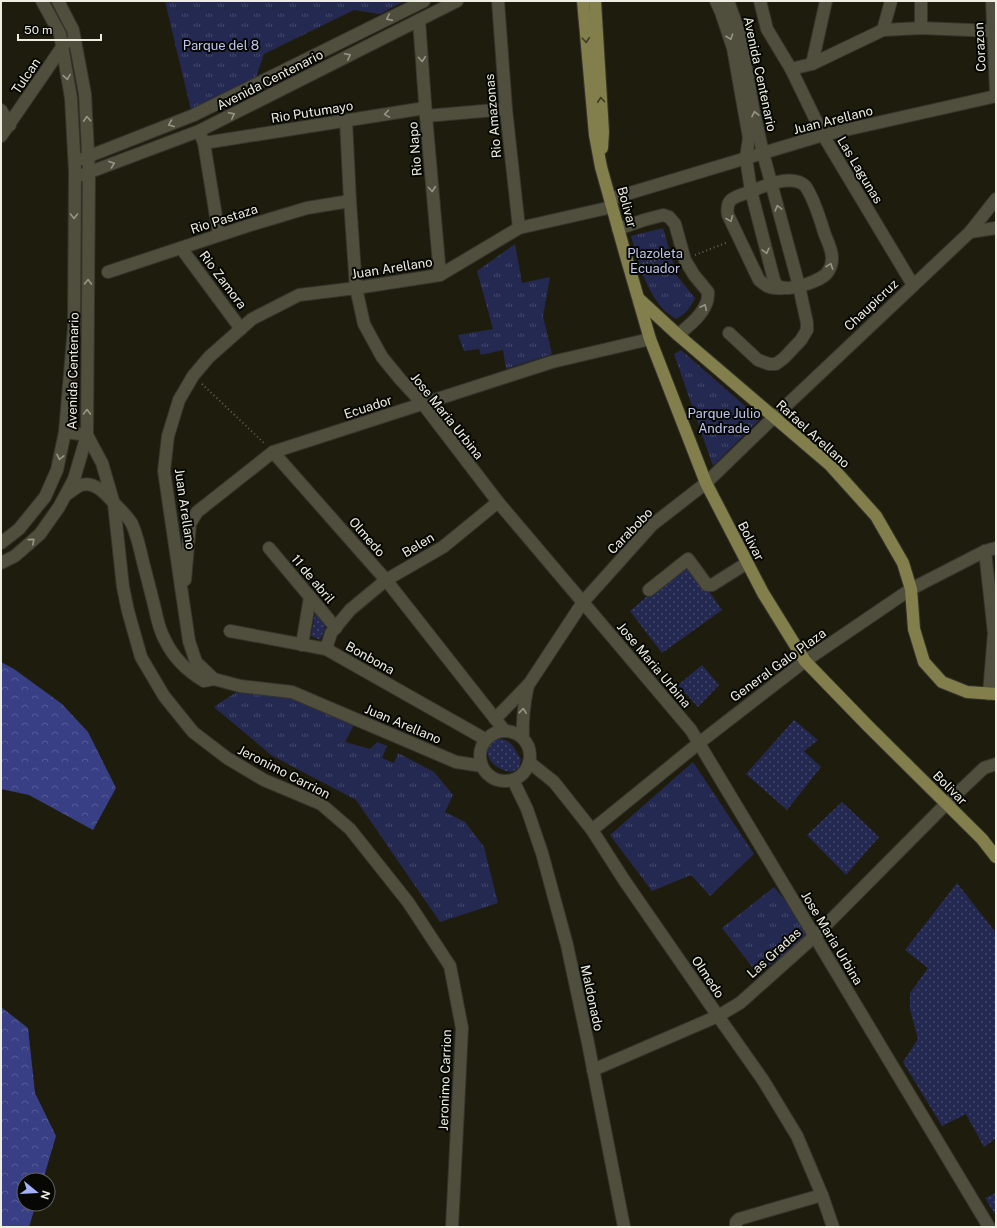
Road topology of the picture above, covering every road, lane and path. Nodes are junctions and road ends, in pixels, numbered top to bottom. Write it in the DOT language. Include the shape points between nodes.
graph roads {
  1 [pos="42,1"];
  2 [pos="58,1"];
  3 [pos="424,1"];
  4 [pos="457,1"];
  5 [pos="498,1"];
  6 [pos="583,1"];
  7 [pos="595,1"];
  8 [pos="716,1"];
  9 [pos="728,1"];
  10 [pos="760,1"];
  11 [pos="826,1"];
  12 [pos="891,1"];
  13 [pos="921,1"];
  14 [pos="992,1"];
  15 [pos="419,20"];
  16 [pos="921,28"];
  17 [pos="73,30"];
  18 [pos="883,30"];
  19 [pos="994,31"];
  20 [pos="62,47"];
  21 [pos="812,64"];
  22 [pos="791,69"];
  23 [pos="996,92"];
  24 [pos="996,96"];
  25 [pos="506,109"];
  26 [pos="1,110"];
  27 [pos="425,112"];
  28 [pos="194,115"];
  29 [pos="346,121"];
  30 [pos="10,125"];
  31 [pos="823,135"];
  32 [pos="1,136"];
  33 [pos="201,137"];
  34 [pos="763,153"];
  35 [pos="89,156"];
  36 [pos="746,158"];
  37 [pos="74,161"];
  38 [pos="601,167"];
  39 [pos="89,172"];
  40 [pos="75,177"];
  41 [pos="772,184"];
  42 [pos="751,191"];
  43 [pos="996,199"];
  44 [pos="350,201"];
  45 [pos="611,203"];
  46 [pos="519,228"];
  47 [pos="996,228"];
  48 [pos="618,229"];
  49 [pos="970,232"];
  50 [pos="219,235"];
  51 [pos="718,246"];
  52 [pos="181,248"];
  53 [pos="682,252"];
  54 [pos="697,254"];
  55 [pos="629,268"];
  56 [pos="108,272"];
  57 [pos="440,274"];
  58 [pos="912,285"];
  59 [pos="800,286"];
  60 [pos="356,288"];
  61 [pos="784,288"];
  62 [pos="638,298"];
  63 [pos="242,328"];
  64 [pos="730,333"];
  65 [pos="678,335"];
  66 [pos="650,339"];
  67 [pos="193,376"];
  68 [pos="423,404"];
  69 [pos="774,417"];
  70 [pos="65,432"];
  71 [pos="87,435"];
  72 [pos="273,452"];
  73 [pos="706,484"];
  74 [pos="65,496"];
  75 [pos="498,502"];
  76 [pos="114,504"];
  77 [pos="1,543"];
  78 [pos="269,548"];
  79 [pos="991,549"];
  80 [pos="1,563"];
  81 [pos="747,563"];
  82 [pos="386,580"];
  83 [pos="911,589"];
  84 [pos="649,590"];
  85 [pos="310,597"];
  86 [pos="184,600"];
  87 [pos="583,602"];
  88 [pos="994,611"];
  89 [pos="336,628"];
  90 [pos="230,631"];
  91 [pos="302,644"];
  92 [pos="326,649"];
  93 [pos="805,661"];
  94 [pos="214,679"];
  95 [pos="529,684"];
  96 [pos="992,694"];
  97 [pos="495,719"];
  98 [pos="504,730"];
  99 [pos="523,738"];
  100 [pos="486,739"];
  101 [pos="699,743"];
  102 [pos="529,762"];
  103 [pos="996,764"];
  104 [pos="482,766"];
  105 [pos="513,780"];
  106 [pos="946,804"];
  107 [pos="592,830"];
  108 [pos="996,857"];
  109 [pos="814,936"];
  110 [pos="718,1016"];
  111 [pos="593,1070"];
  112 [pos="822,1195"];
  113 [pos="452,1227"];
  114 [pos="624,1227"];
  115 [pos="736,1227"];
  116 [pos="833,1227"];
  117 [pos="989,1227"];
  1 -- 20 [label="street" via="60,34"];
  2 -- 17 [label="street"];
  3 -- 28 [label="street, Avenida Centenario, one-way"];
  4 -- 15 [label="street, Avenida Centenario"];
  5 -- 25 [label="street, Rio Amazonas"];
  6 -- 38 [label="main road, Bolivar, one-way" via="594,135"];
  38 -- 7 [label="main road, Bolivar, one-way" via="603,132"];
  8 -- 36 [label="street, Avenida Centenario, one-way" via="733,48 748,138"];
  34 -- 9 [label="street, Avenida Centenario, one-way" via="740,36"];
  10 -- 22 [label="street, Las Lagunas" via="767,29"];
  11 -- 21 [label="street"];
  12 -- 18 [label="street"];
  13 -- 16 [label="street"];
  14 -- 19 [label="street, Corazon"];
  15 -- 27 [label="street, Rio Napo, one-way"];
  33 -- 15 [label="street, Avenida Centenario, one-way"];
  16 -- 18 [label="street"];
  16 -- 19 [label="street"];
  17 -- 20 [label="street, Tulcan"];
  35 -- 17 [label="street, one-way" via="85,94"];
  18 -- 21 [label="street"];
  19 -- 23 [label="street, Corazon"];
  20 -- 30 [label="street, Tulcan"];
  20 -- 37 [label="street, one-way" via="71,98"];
  21 -- 22 [label="street"];
  22 -- 31 [label="street, Las Lagunas"];
  24 -- 31 [label="street, Juan Arellano"];
  25 -- 27 [label="street, Rio Putumayo"];
  25 -- 46 [label="street, Rio Amazonas"];
  26 -- 30 [label="street"];
  27 -- 29 [label="street, Rio Putumayo, one-way"];
  27 -- 57 [label="street, Rio Napo, one-way"];
  28 -- 33 [label="street"];
  28 -- 35 [label="street, Avenida Centenario, one-way"];
  29 -- 33 [label="street, Rio Putumayo"];
  29 -- 44 [label="street, Jose Maria Urbina"];
  30 -- 32 [label="street, Tulcan"];
  31 -- 34 [label="street, Juan Arellano"];
  31 -- 58 [label="street, Las Lagunas"];
  39 -- 33 [label="street, Avenida Centenario, one-way"];
  33 -- 50 [label="street"];
  34 -- 36 [label="street, Juan Arellano"];
  34 -- 41 [label="street, Avenida Centenario"];
  35 -- 37 [label="street, Avenida Centenario"];
  35 -- 39 [label="street"];
  36 -- 42 [label="street, Avenida Centenario"];
  36 -- 45 [label="street, Juan Arellano"];
  37 -- 40 [label="street"];
  38 -- 45 [label="main road, Bolivar"];
  39 -- 40 [label="street, Avenida Centenario"];
  71 -- 39 [label="street, Avenida Centenario, one-way"];
  40 -- 70 [label="street, Avenida Centenario, one-way" via="74,327"];
  41 -- 42 [label="street"];
  59 -- 41 [label="street, Avenida Centenario, one-way"];
  59 -- 41 [label="street, one-way" via="825,276 832,259 830,249 816,207 805,185 785,180"];
  42 -- 61 [label="street, Avenida Centenario, one-way" via="774,280 777,286"];
  42 -- 61 [label="street, one-way" via="730,200 727,207 728,215 759,280 774,289"];
  43 -- 49 [label="street, Chaupicruz"];
  44 -- 50 [label="street, Rio Pastaza" via="307,208"];
  44 -- 60 [label="street, Jose Maria Urbina"];
  45 -- 46 [label="street, Juan Arellano"];
  45 -- 48 [label="main road, Bolivar"];
  46 -- 57 [label="street, Juan Arellano"];
  47 -- 49 [label="street"];
  48 -- 53 [label="street" via="663,215 669,217 675,224"];
  48 -- 55 [label="main road, Bolivar"];
  49 -- 58 [label="street, Chaupicruz"];
  50 -- 52 [label="street, Rio Pastaza"];
  51 -- 54 [label="path"];
  52 -- 56 [label="street, Rio Pastaza"];
  52 -- 63 [label="street, Rio Zamora"];
  53 -- 55 [label="path"];
  65 -- 53 [label="street, one-way" via="702,312 707,304 708,292 694,275"];
  55 -- 62 [label="main road, Bolivar"];
  57 -- 60 [label="street, Juan Arellano"];
  58 -- 69 [label="street, Chaupicruz"];
  59 -- 61 [label="street"];
  59 -- 64 [label="street, Avenida Centenario" via="807,330 802,340 776,364 758,360"];
  60 -- 63 [label="street, Juan Arellano" via="299,295 252,319"];
  60 -- 68 [label="street, Jose Maria Urbina" via="364,324 378,350 400,380"];
  62 -- 65 [label="main road, Rafael Arellano"];
  62 -- 66 [label="main road, Bolivar"];
  63 -- 67 [label="street, Juan Arellano" via="209,357"];
  65 -- 69 [label="main road, Rafael Arellano"];
  66 -- 68 [label="street, Ecuador" via="552,362"];
  66 -- 73 [label="main road, Bolivar"];
  67 -- 72 [label="path"];
  67 -- 86 [label="street, Juan Arellano" via="179,400 168,436 164,471"];
  68 -- 72 [label="street, Ecuador"];
  68 -- 75 [label="street, Jose Maria Urbina"];
  69 -- 73 [label="street, Carabobo"];
  69 -- 83 [label="main road, Rafael Arellano" via="830,465 876,516 903,563"];
  70 -- 71 [label="street"];
  70 -- 77 [label="street, Avenida Centenario, one-way" via="57,470 45,497 19,529"];
  71 -- 74 [label="street, Avenida Centenario" via="74,479"];
  71 -- 76 [label="street, Jeronimo Carrion" via="102,463"];
  72 -- 82 [label="street, Olmedo"];
  72 -- 86 [label="street, Ecuador" via="197,512 190,524"];
  73 -- 81 [label="main road, Bolivar"];
  73 -- 87 [label="street, Carabobo" via="652,525"];
  74 -- 76 [label="street" via="86,484 107,494"];
  80 -- 74 [label="street, Avenida Centenario, one-way" via="15,556 40,534"];
  75 -- 82 [label="street, Belen" via="442,547"];
  75 -- 87 [label="street, Jose Maria Urbina"];
  76 -- 94 [label="street" via="131,523 164,639 171,652 199,678 204,681"];
  76 -- 113 [label="street, Jeronimo Carrion" via="128,611 141,657 164,696 193,732 227,758 264,780 321,804 350,829 408,902 450,966 462,1028"];
  78 -- 85 [label="street, 11 de abril"];
  79 -- 83 [label="street, General Galo Plaza"];
  79 -- 88 [label="street"];
  81 -- 84 [label="street" via="712,585 707,585 688,559"];
  81 -- 93 [label="main road, Bolivar"];
  82 -- 89 [label="street, Belen" via="350,610"];
  82 -- 97 [label="street, Olmedo"];
  83 -- 93 [label="street, General Galo Plaza"];
  83 -- 96 [label="main road, Rafael Arellano" via="914,629 924,662 942,682 967,692"];
  85 -- 89 [label="street, 11 de abril"];
  85 -- 91 [label="street"];
  86 -- 94 [label="street, Juan Arellano" via="189,641 196,662"];
  87 -- 95 [label="street, Carabobo"];
  87 -- 101 [label="street, Jose Maria Urbina" via="691,730"];
  88 -- 96 [label="street"];
  89 -- 92 [label="street, Belen" via="331,633"];
  90 -- 91 [label="street, Bonbona"];
  91 -- 92 [label="street, Bonbona"];
  92 -- 100 [label="street, Bonbona"];
  93 -- 101 [label="street, General Galo Plaza"];
  93 -- 106 [label="main road, Bolivar"];
  94 -- 104 [label="street, Juan Arellano" via="240,686 292,692 456,762"];
  95 -- 97 [label="street, Carabobo"];
  99 -- 95 [label="street, Carabobo, one-way" via="522,721"];
  97 -- 98 [label="street, Olmedo"];
  98 -- 99 [label="street"];
  98 -- 100 [label="street"];
  99 -- 102 [label="street" via="530,754"];
  100 -- 104 [label="street" via="480,752"];
  101 -- 107 [label="street, General Galo Plaza"];
  101 -- 109 [label="street, Jose Maria Urbina"];
  102 -- 105 [label="street" via="523,773"];
  102 -- 107 [label="street, Olmedo" via="554,782"];
  103 -- 106 [label="street, Las Gradas" via="984,768"];
  104 -- 105 [label="street" via="491,777 505,781"];
  105 -- 111 [label="street, Maldonado" via="527,809 554,895"];
  106 -- 108 [label="main road, Bolivar" via="982,839"];
  106 -- 109 [label="street, Las Gradas"];
  107 -- 110 [label="street, Olmedo"];
  109 -- 110 [label="street, Las Gradas" via="740,1003"];
  109 -- 117 [label="street, Jose Maria Urbina"];
  110 -- 111 [label="street, Las Gradas"];
  110 -- 112 [label="street, Olmedo" via="763,1080 797,1136"];
  111 -- 114 [label="street, Maldonado"];
  112 -- 115 [label="street" via="739,1219"];
  112 -- 116 [label="street, Olmedo"];
}
